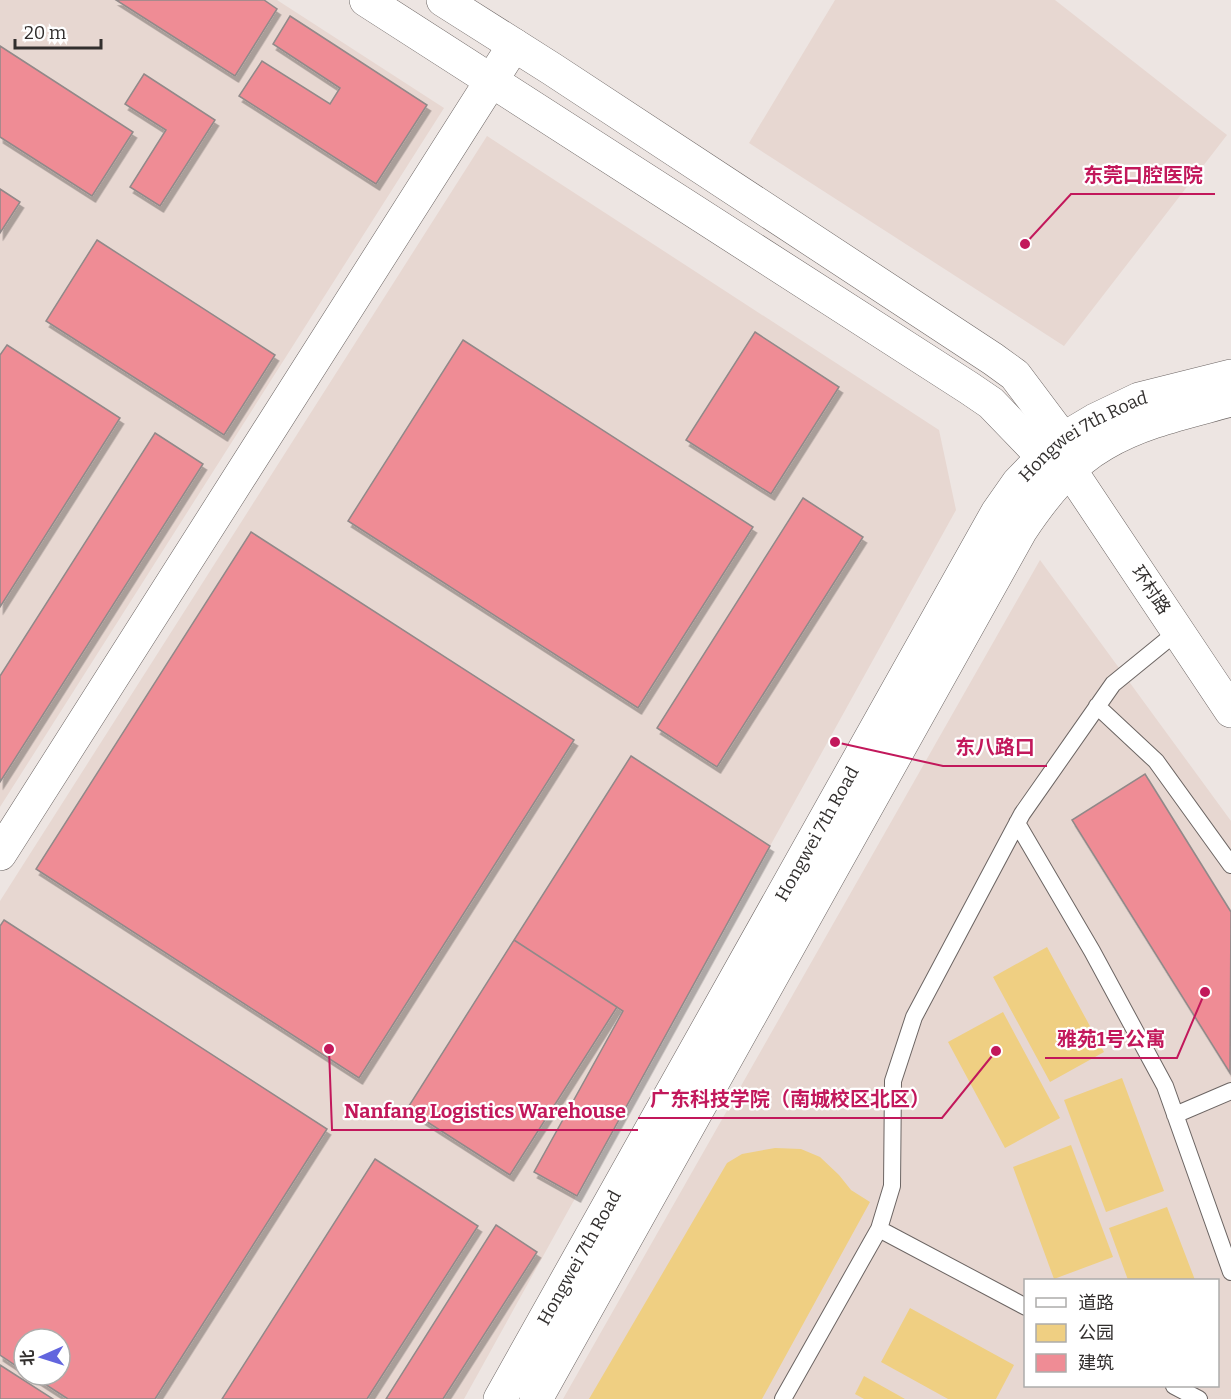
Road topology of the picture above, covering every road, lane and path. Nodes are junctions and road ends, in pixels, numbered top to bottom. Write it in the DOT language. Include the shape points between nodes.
graph roads {
  1 [pos="366,0"];
  2 [pos="443,0"];
  3 [pos="514,45"];
  4 [pos="492,81"];
  5 [pos="1231,376"];
  6 [pos="1231,400"];
  7 [pos="1059,455"];
  8 [pos="1178,631"];
  9 [pos="1097,706"];
  10 [pos="1231,711"];
  11 [pos="1017,823"];
  12 [pos="0,854"];
  13 [pos="1231,865"];
  14 [pos="1231,1091"];
  15 [pos="1175,1115"];
  16 [pos="879,1229"];
  17 [pos="1231,1272"];
  18 [pos="1024,1306"];
  19 [pos="1176,1387"];
  20 [pos="500,1399"];
  21 [pos="536,1399"];
  22 [pos="783,1399"];
  23 [pos="1199,1399"];
  1 -- 4 [label="street"];
  2 -- 3 [label="street"];
  3 -- 4 [label="street"];
  3 -- 7 [label="street" via="1015,375"];
  4 -- 7 [label="street" via="969,388"];
  4 -- 12 [label="street"];
  5 -- 7 [label="street, Hongwei 7th Road" via="1138,399 1095,420"];
  6 -- 7 [label="street, Hongwei 7th Road"];
  7 -- 8 [label="street, 环村路"];
  7 -- 20 [label="street, Hongwei 7th Road" via="1018,483 997,513"];
  7 -- 21 [label="street, Hongwei 7th Road" via="1040,502"];
  8 -- 9 [label="lane" via="1113,684"];
  8 -- 10 [label="street, 环村路"];
  9 -- 11 [label="lane"];
  9 -- 13 [label="lane" via="1156,761"];
  11 -- 15 [label="lane" via="1092,951 1165,1086"];
  11 -- 16 [label="lane" via="914,1017 893,1082 892,1186"];
  14 -- 15 [label="lane"];
  15 -- 17 [label="lane"];
  16 -- 18 [label="lane"];
  16 -- 22 [label="lane"];
  19 -- 23 [label="lane"];
}
